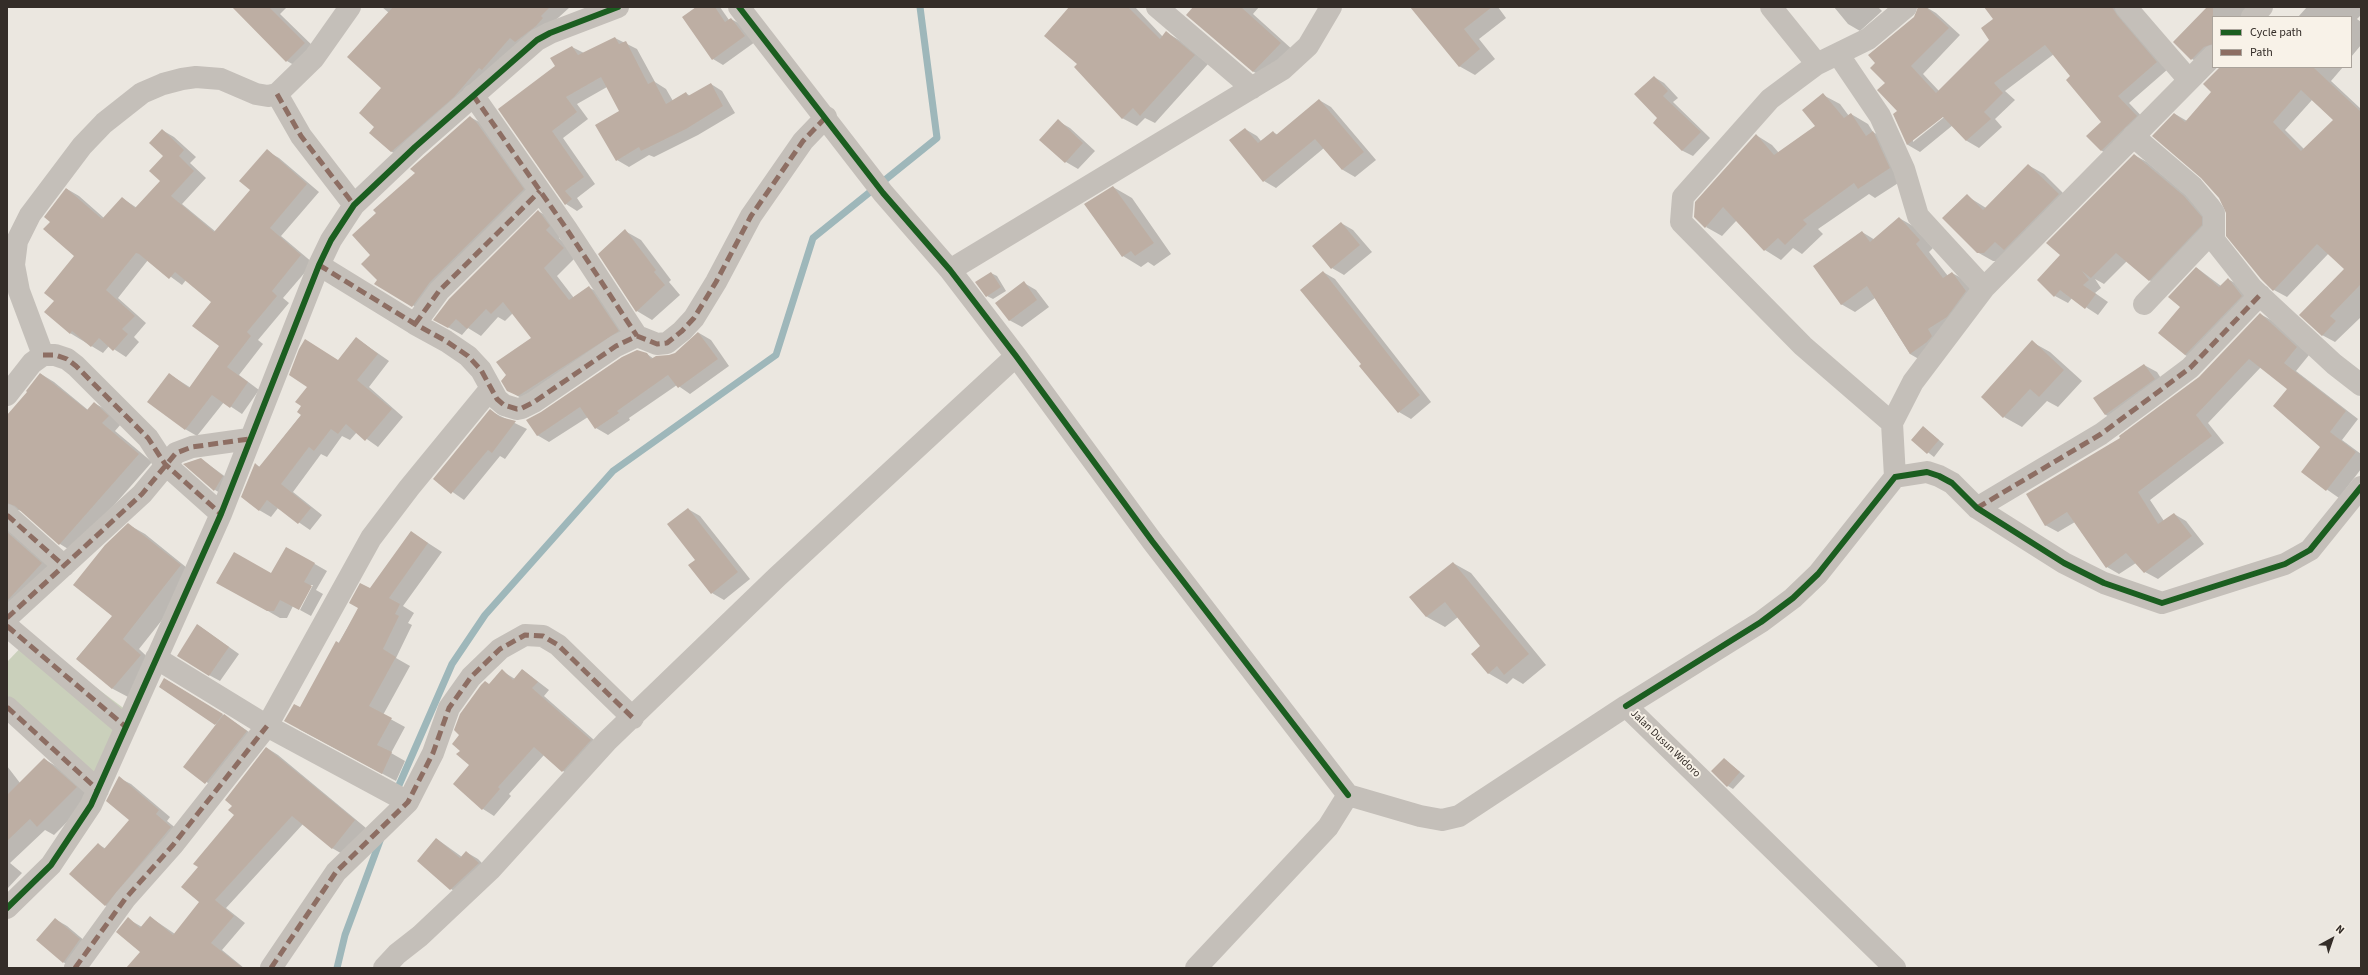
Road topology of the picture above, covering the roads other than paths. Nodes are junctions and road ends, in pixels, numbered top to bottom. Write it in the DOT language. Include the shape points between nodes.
graph roads {
  1 [pos="350,7"];
  2 [pos="618,7"];
  3 [pos="740,7"];
  4 [pos="1157,7"];
  5 [pos="1331,7"];
  6 [pos="1771,7"];
  7 [pos="1906,7"];
  8 [pos="2126,7"];
  9 [pos="2262,7"];
  10 [pos="2253,16"];
  11 [pos="1838,54"];
  12 [pos="2212,57"];
  13 [pos="1817,64"];
  14 [pos="2189,80"];
  15 [pos="1252,88"];
  16 [pos="278,94"];
  17 [pos="474,96"];
  18 [pos="826,117"];
  19 [pos="2133,136"];
  20 [pos="540,191"];
  21 [pos="354,205"];
  22 [pos="2214,230"];
  23 [pos="319,265"];
  24 [pos="950,270"];
  25 [pos="1984,288"];
  26 [pos="2260,295"];
  27 [pos="2144,304"];
  28 [pos="415,324"];
  29 [pos="637,336"];
  30 [pos="43,355"];
  31 [pos="1016,356"];
  32 [pos="2361,385"];
  33 [pos="491,388"];
  34 [pos="7,395"];
  35 [pos="1892,423"];
  36 [pos="249,439"];
  37 [pos="165,464"];
  38 [pos="1895,477"];
  39 [pos="2361,487"];
  40 [pos="1977,508"];
  41 [pos="221,514"];
  42 [pos="7,515"];
  43 [pos="64,566"];
  44 [pos="7,618"];
  45 [pos="7,626"];
  46 [pos="156,658"];
  47 [pos="1626,706"];
  48 [pos="7,707"];
  49 [pos="633,718"];
  50 [pos="267,726"];
  51 [pos="126,727"];
  52 [pos="98,790"];
  53 [pos="1348,794"];
  54 [pos="408,802"];
  55 [pos="7,908"];
  56 [pos="75,968"];
  57 [pos="271,968"];
  58 [pos="384,968"];
  59 [pos="1196,968"];
  60 [pos="1895,968"];
  1 -- 16 [label="street" via="314,58"];
  2 -- 17 [label="street" via="550,33 529,47"];
  3 -- 18 [label="street"];
  4 -- 15 [label="street"];
  5 -- 15 [label="street" via="1308,46 1283,69"];
  6 -- 13 [label="street"];
  7 -- 11 [label="street" via="1868,39"];
  8 -- 14 [label="street"];
  9 -- 10 [label="street"];
  11 -- 13 [label="street"];
  11 -- 25 [label="street" via="1880,116 1904,169 1918,216"];
  12 -- 14 [label="street"];
  13 -- 35 [label="street" via="1770,99 1719,154 1683,197 1681,222 1803,346"];
  14 -- 19 [label="street"];
  15 -- 24 [label="street"];
  16 -- 21 [label="street" via="301,136"];
  16 -- 30 [label="street" via="256,94 221,79 196,76 182,79 142,93 104,123 82,146 30,215 15,250 14,265 19,291"];
  17 -- 20 [label="street"];
  17 -- 21 [label="street"];
  18 -- 24 [label="street" via="883,192"];
  18 -- 29 [label="street" via="803,141 752,216 694,318 667,343 657,344"];
  19 -- 22 [label="street" via="2192,187 2209,206 2214,213"];
  19 -- 25 [label="street"];
  20 -- 28 [label="street" via="439,291"];
  20 -- 29 [label="street"];
  21 -- 23 [label="street"];
  22 -- 26 [label="street" via="2217,246"];
  22 -- 27 [label="street"];
  23 -- 28 [label="street"];
  23 -- 36 [label="street"];
  24 -- 31 [label="street"];
  25 -- 35 [label="street" via="1913,382"];
  26 -- 32 [label="street" via="2334,364"];
  26 -- 40 [label="street" via="2190,368 2101,434"];
  28 -- 33 [label="street" via="446,340 468,356 481,370"];
  29 -- 33 [label="street" via="616,346 522,408 504,405"];
  30 -- 34 [label="street" via="32,363"];
  30 -- 37 [label="street" via="55,355 67,359 76,366 148,438"];
  31 -- 49 [label="street" via="776,577"];
  31 -- 53 [label="street" via="1152,541"];
  33 -- 50 [label="street" via="371,538"];
  35 -- 38 [label="street"];
  36 -- 37 [label="street" via="192,447 176,453"];
  36 -- 41 [label="street"];
  37 -- 41 [label="street"];
  37 -- 43 [label="street" via="142,494"];
  38 -- 40 [label="street" via="1927,472 1939,476 1952,483"];
  38 -- 47 [label="street" via="1818,574 1793,598 1761,622"];
  39 -- 40 [label="street" via="2310,550 2285,564 2162,603 2130,594 2098,580"];
  41 -- 46 [label="street"];
  42 -- 43 [label="street"];
  43 -- 44 [label="street"];
  45 -- 51 [label="street"];
  46 -- 50 [label="street"];
  46 -- 51 [label="street"];
  47 -- 53 [label="street, Jalan Dusun Widoro" via="1459,816 1442,820 1420,816"];
  47 -- 60 [label="street, Jalan Dusun Widoro"];
  48 -- 52 [label="street"];
  49 -- 54 [label="street" via="558,645 543,636 525,635 500,649 471,677 449,708 434,753"];
  49 -- 58 [label="street" via="607,741 490,870 420,936 396,954"];
  50 -- 54 [label="street"];
  50 -- 56 [label="street" via="183,833 125,900"];
  51 -- 52 [label="street"];
  52 -- 55 [label="street" via="91,805 51,865"];
  53 -- 59 [label="street" via="1328,827"];
  54 -- 57 [label="street" via="336,872"];
}
